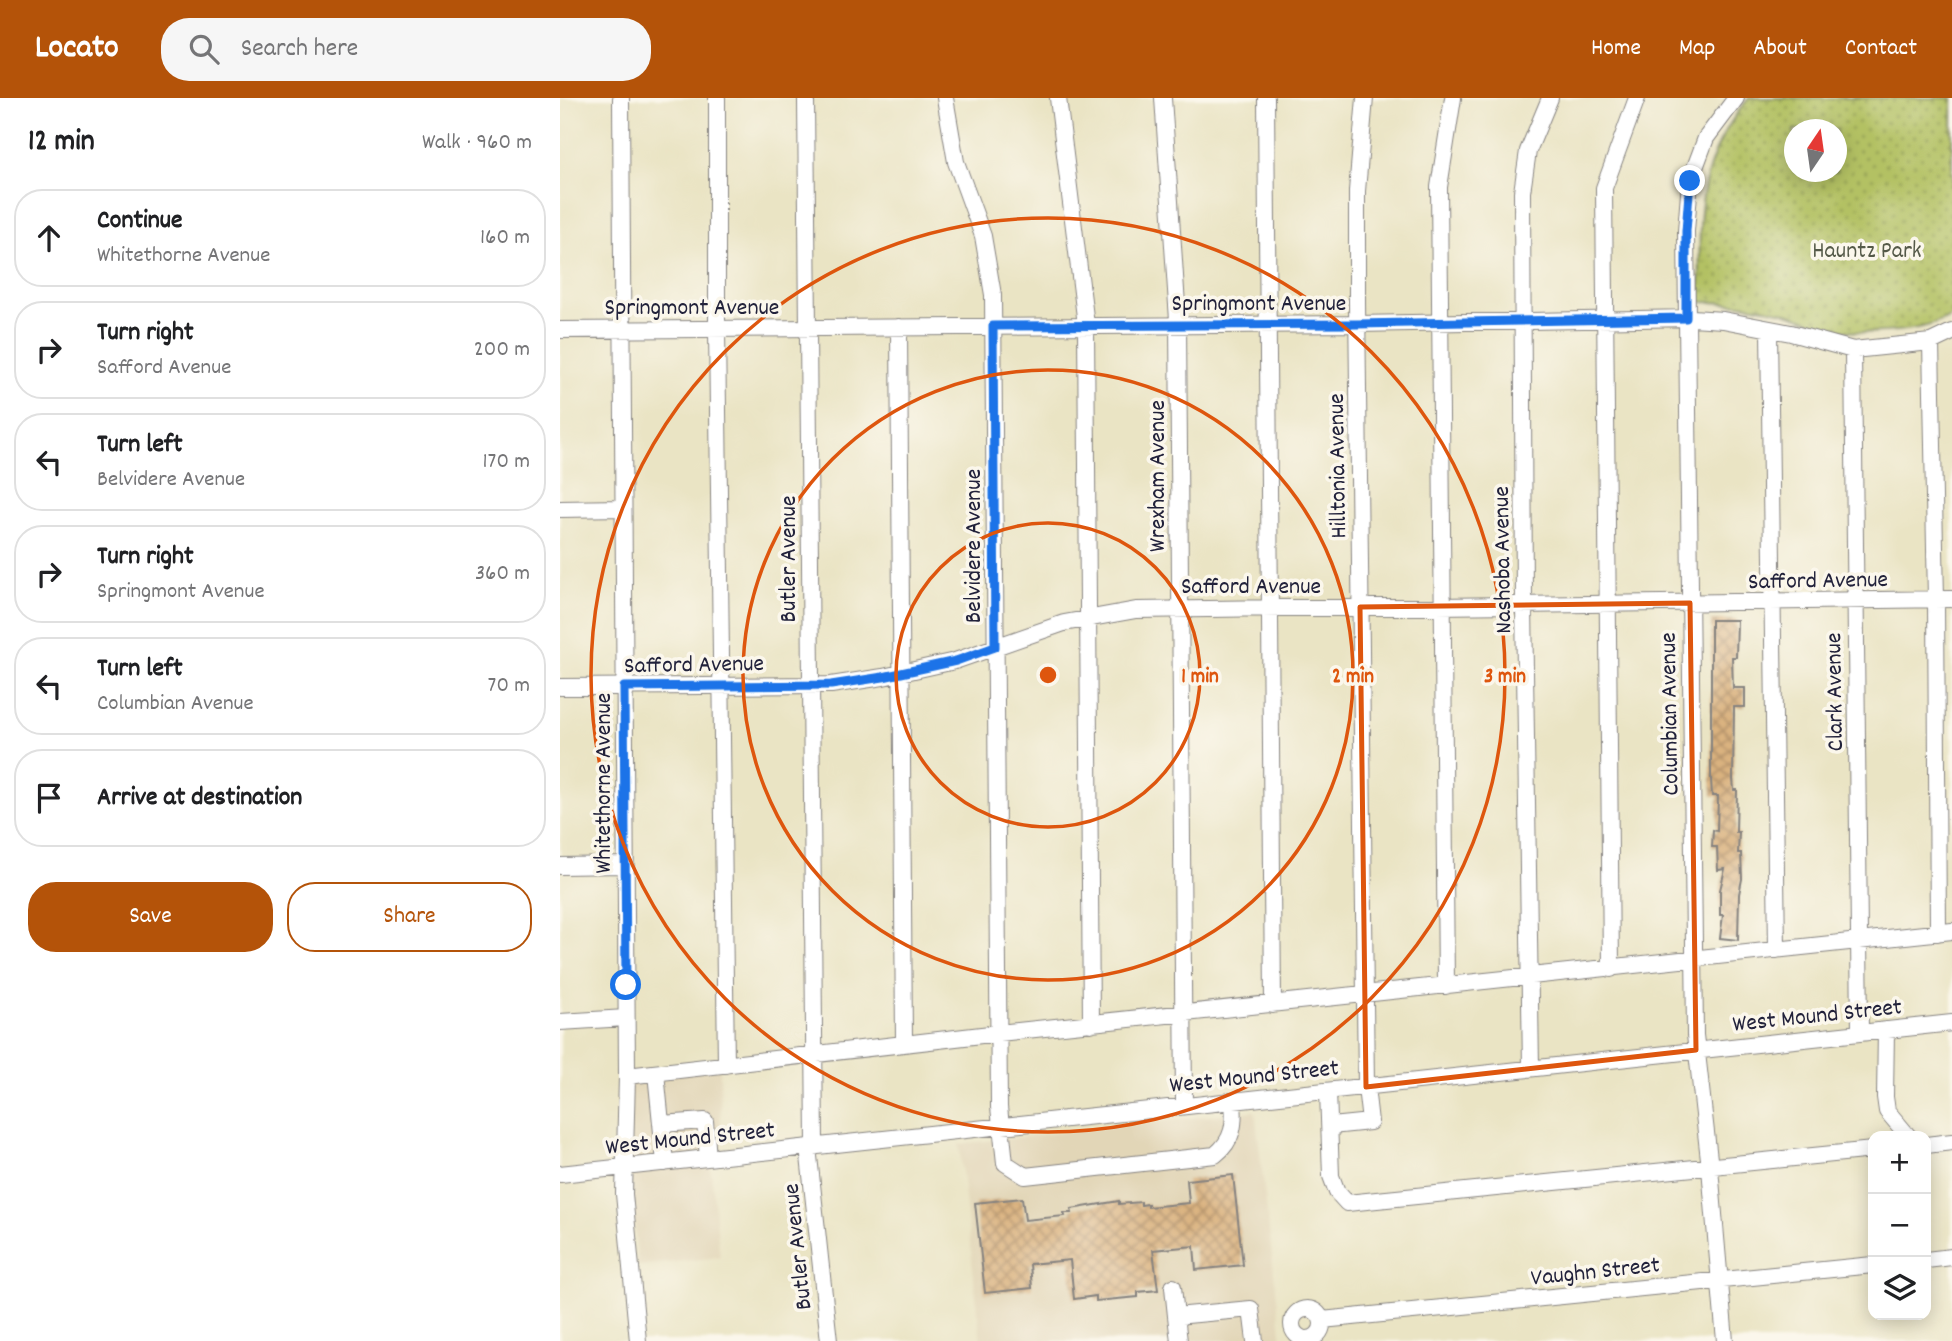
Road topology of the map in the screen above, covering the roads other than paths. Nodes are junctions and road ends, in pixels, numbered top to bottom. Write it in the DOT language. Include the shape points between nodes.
graph roads {
  1 [pos="621,98"];
  2 [pos="718,98"];
  3 [pos="806,98"];
  4 [pos="945,98"];
  5 [pos="1058,98"];
  6 [pos="1163,98"];
  7 [pos="1266,98"];
  8 [pos="1365,98"];
  9 [pos="1453,98"];
  10 [pos="1550,98"];
  11 [pos="1637,98"];
  12 [pos="1736,98"];
  13 [pos="1686,318"];
  14 [pos="1604,319"];
  15 [pos="1522,320"];
  16 [pos="1438,322"];
  17 [pos="1267,324"];
  18 [pos="1357,324"];
  19 [pos="1178,325"];
  20 [pos="993,326"];
  21 [pos="1086,326"];
  22 [pos="899,327"];
  23 [pos="808,328"];
  24 [pos="622,329"];
  25 [pos="717,329"];
  26 [pos="1769,329"];
  27 [pos="560,330"];
  28 [pos="1952,332"];
  29 [pos="1931,342"];
  30 [pos="1853,350"];
  31 [pos="623,508"];
  32 [pos="560,509"];
  33 [pos="1944,599"];
  34 [pos="1855,601"];
  35 [pos="1772,602"];
  36 [pos="1690,603"];
  37 [pos="1609,604"];
  38 [pos="1524,605"];
  39 [pos="1443,606"];
  40 [pos="1360,607"];
  41 [pos="1271,608"];
  42 [pos="1179,609"];
  43 [pos="1089,617"];
  44 [pos="995,647"];
  45 [pos="901,673"];
  46 [pos="811,685"];
  47 [pos="721,686"];
  48 [pos="560,687"];
  49 [pos="624,687"];
  50 [pos="625,865"];
  51 [pos="560,866"];
  52 [pos="1945,932"];
  53 [pos="1859,940"];
  54 [pos="1777,950"];
  55 [pos="1694,960"];
  56 [pos="1611,969"];
  57 [pos="1530,978"];
  58 [pos="1446,986"];
  59 [pos="1365,995"];
  60 [pos="1273,1005"];
  61 [pos="1183,1014"];
  62 [pos="626,1018"];
  63 [pos="560,1022"];
  64 [pos="1952,1023"];
  65 [pos="1091,1024"];
  66 [pos="1886,1030"];
  67 [pos="999,1033"];
  68 [pos="1860,1033"];
  69 [pos="904,1044"];
  70 [pos="1696,1050"];
  71 [pos="814,1054"];
  72 [pos="726,1065"];
  73 [pos="1531,1068"];
  74 [pos="656,1073"];
  75 [pos="627,1076"];
  76 [pos="1366,1087"];
  77 [pos="1328,1091"];
  78 [pos="658,1095"];
  79 [pos="626,1099"];
  80 [pos="1233,1101"];
  81 [pos="1184,1106"];
  82 [pos="661,1124"];
  83 [pos="1331,1126"];
  84 [pos="1000,1127"];
  85 [pos="1904,1131"];
  86 [pos="1952,1142"];
  87 [pos="1931,1144"];
  88 [pos="811,1147"];
  89 [pos="1868,1151"];
  90 [pos="708,1158"];
  91 [pos="664,1163"];
  92 [pos="626,1168"];
  93 [pos="1710,1168"];
  94 [pos="560,1174"];
  95 [pos="1952,1257"];
  96 [pos="1931,1259"];
  97 [pos="1868,1265"];
  98 [pos="1720,1279"];
  99 [pos="1173,1287"];
  100 [pos="1176,1316"];
  101 [pos="1322,1320"];
  102 [pos="638,1341"];
  103 [pos="829,1341"];
  104 [pos="1179,1341"];
  105 [pos="1255,1341"];
  106 [pos="1725,1341"];
  1 -- 24 [label="street, Whitethorne Avenue"];
  2 -- 25 [label="street"];
  3 -- 23 [label="street, Butler Avenue"];
  4 -- 20 [label="street, Belvidere Avenue" via="956,162 982,236 993,295"];
  5 -- 21 [label="street"];
  6 -- 19 [label="street, Wrexham Avenue"];
  7 -- 17 [label="street"];
  8 -- 18 [label="street, Hilltonia Avenue" via="1357,191"];
  9 -- 16 [label="street" via="1438,187"];
  10 -- 15 [label="street, Nashoba Avenue" via="1528,150 1522,191"];
  11 -- 14 [label="street" via="1604,188"];
  12 -- 13 [label="street, Columbian Avenue" via="1706,138 1690,181"];
  13 -- 14 [label="street, Springmont Avenue"];
  13 -- 26 [label="street, Springmont Avenue"];
  13 -- 36 [label="street, Columbian Avenue"];
  14 -- 15 [label="street, Springmont Avenue"];
  14 -- 37 [label="street"];
  15 -- 16 [label="street, Springmont Avenue"];
  15 -- 38 [label="street, Nashoba Avenue"];
  16 -- 18 [label="street, Springmont Avenue"];
  16 -- 39 [label="street"];
  17 -- 18 [label="street, Springmont Avenue"];
  17 -- 19 [label="street, Springmont Avenue"];
  17 -- 41 [label="street"];
  18 -- 40 [label="street, Hilltonia Avenue"];
  19 -- 21 [label="street, Springmont Avenue"];
  19 -- 42 [label="street, Wrexham Avenue"];
  20 -- 21 [label="street, Springmont Avenue"];
  20 -- 22 [label="street, Springmont Avenue"];
  20 -- 44 [label="street, Belvidere Avenue"];
  21 -- 43 [label="street"];
  22 -- 23 [label="street, Springmont Avenue"];
  22 -- 45 [label="street"];
  23 -- 25 [label="street, Springmont Avenue"];
  23 -- 46 [label="street, Butler Avenue"];
  24 -- 25 [label="street, Springmont Avenue"];
  24 -- 27 [label="street, Springmont Avenue"];
  24 -- 31 [label="street, Whitethorne Avenue"];
  25 -- 47 [label="street"];
  26 -- 30 [label="street, Springmont Avenue"];
  26 -- 35 [label="street"];
  28 -- 29 [label="street, Springmont Avenue"];
  29 -- 30 [label="street, Springmont Avenue"];
  29 -- 33 [label="street"];
  30 -- 34 [label="street, Clark Avenue"];
  31 -- 32 [label="street"];
  31 -- 49 [label="street, Whitethorne Avenue"];
  33 -- 34 [label="street, Safford Avenue"];
  33 -- 52 [label="street"];
  34 -- 35 [label="street, Safford Avenue"];
  34 -- 53 [label="street, Clark Avenue"];
  35 -- 36 [label="street, Safford Avenue"];
  35 -- 54 [label="street"];
  36 -- 37 [label="street, Safford Avenue"];
  36 -- 55 [label="street, Columbian Avenue"];
  37 -- 38 [label="street, Safford Avenue"];
  37 -- 56 [label="street"];
  38 -- 39 [label="street, Safford Avenue"];
  38 -- 57 [label="street, Nashoba Avenue"];
  39 -- 40 [label="street, Safford Avenue"];
  39 -- 58 [label="street"];
  40 -- 41 [label="street, Safford Avenue"];
  40 -- 59 [label="street, Hilltonia Avenue"];
  41 -- 42 [label="street, Safford Avenue"];
  41 -- 60 [label="street"];
  42 -- 43 [label="street, Safford Avenue"];
  42 -- 61 [label="street, Wrexham Avenue"];
  43 -- 44 [label="street, Safford Avenue"];
  43 -- 65 [label="street"];
  44 -- 45 [label="street, Safford Avenue"];
  44 -- 67 [label="street, Belvidere Avenue"];
  45 -- 46 [label="street, Safford Avenue"];
  45 -- 69 [label="street"];
  46 -- 47 [label="street, Safford Avenue"];
  46 -- 71 [label="street, Butler Avenue"];
  47 -- 49 [label="street, Safford Avenue"];
  47 -- 72 [label="street"];
  48 -- 49 [label="street, Safford Avenue"];
  49 -- 50 [label="street, Whitethorne Avenue"];
  50 -- 51 [label="street"];
  50 -- 62 [label="street, Whitethorne Avenue"];
  52 -- 53 [label="street"];
  53 -- 54 [label="street"];
  53 -- 68 [label="street, Clark Avenue"];
  54 -- 55 [label="street"];
  55 -- 56 [label="street"];
  55 -- 70 [label="street, Columbian Avenue"];
  56 -- 57 [label="street"];
  57 -- 58 [label="street"];
  57 -- 73 [label="street, Nashoba Avenue"];
  58 -- 59 [label="street"];
  59 -- 60 [label="street"];
  59 -- 76 [label="street, Hilltonia Avenue"];
  60 -- 61 [label="street"];
  61 -- 65 [label="street"];
  61 -- 81 [label="street, Wrexham Avenue"];
  62 -- 63 [label="street"];
  62 -- 75 [label="street, Whitethorne Avenue"];
  64 -- 66 [label="street, West Mound Street"];
  65 -- 67 [label="street"];
  66 -- 68 [label="street, West Mound Street"];
  66 -- 85 [label="street" via="1887,1111"];
  67 -- 69 [label="street"];
  67 -- 84 [label="street, Belvidere Avenue"];
  68 -- 70 [label="street, West Mound Street"];
  69 -- 71 [label="street"];
  70 -- 73 [label="street, West Mound Street"];
  70 -- 93 [label="street, Columbian Avenue"];
  71 -- 72 [label="street"];
  71 -- 88 [label="street, Butler Avenue"];
  72 -- 74 [label="street"];
  73 -- 76 [label="street, West Mound Street"];
  74 -- 75 [label="street"];
  74 -- 78 [label="street"];
  75 -- 79 [label="street, Whitethorne Avenue"];
  76 -- 77 [label="street, West Mound Street"];
  76 -- 83 [label="street, Hilltonia Avenue" via="1370,1122"];
  77 -- 80 [label="street, West Mound Street"];
  77 -- 83 [label="street"];
  78 -- 79 [label="street"];
  78 -- 82 [label="street"];
  79 -- 92 [label="street, Whitethorne Avenue"];
  80 -- 81 [label="street, West Mound Street"];
  80 -- 84 [label="street, Belvidere Avenue" via="1232,1134 1215,1155 1025,1176 1005,1163"];
  81 -- 84 [label="street, West Mound Street"];
  82 -- 90 [label="street" via="705,1121"];
  82 -- 91 [label="street"];
  83 -- 93 [label="street" via="1331,1176 1347,1203"];
  84 -- 88 [label="street, West Mound Street"];
  86 -- 87 [label="street"];
  88 -- 90 [label="street, West Mound Street"];
  88 -- 103 [label="street, Butler Avenue"];
  89 -- 93 [label="street"];
  90 -- 91 [label="street, West Mound Street"];
  91 -- 92 [label="street, West Mound Street"];
  92 -- 94 [label="street, West Mound Street"];
  92 -- 102 [label="street, Whitethorne Avenue" via="624,1194"];
  93 -- 98 [label="street, Columbian Avenue"];
  95 -- 96 [label="street"];
  97 -- 98 [label="street, Vaughn Street"];
  98 -- 101 [label="street, Vaughn Street"];
  98 -- 106 [label="street, Columbian Avenue"];
  99 -- 100 [label="street"];
  100 -- 104 [label="street"];
  100 -- 105 [label="street" via="1251,1308"];
}
